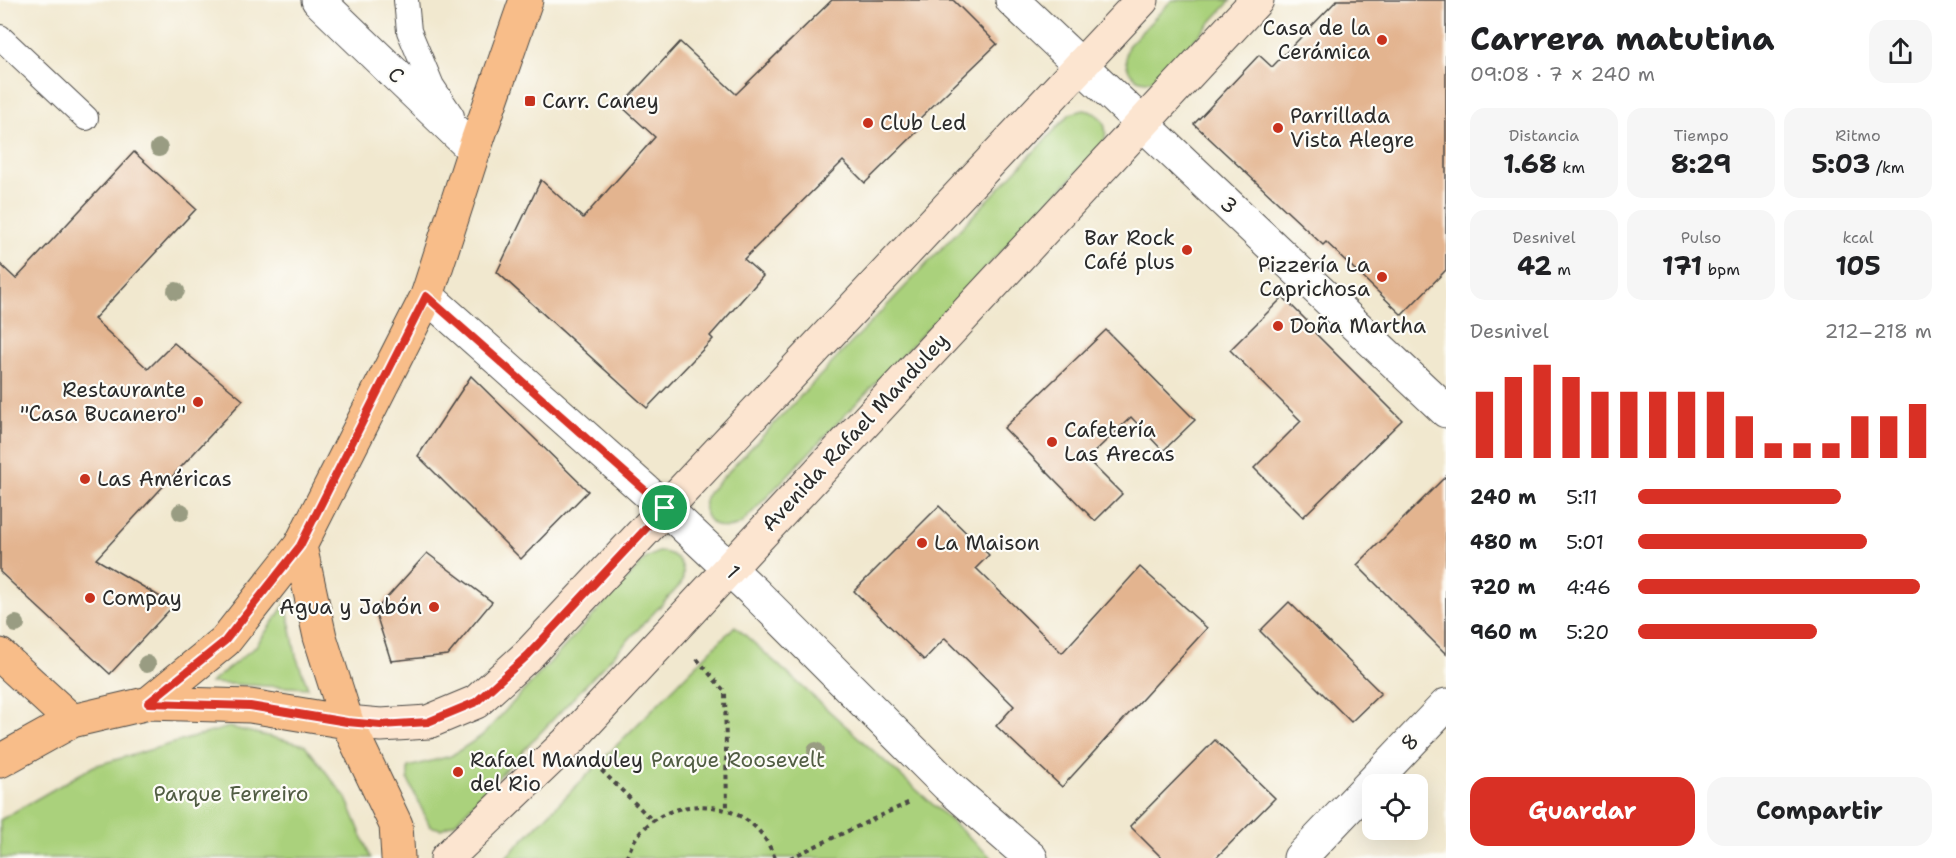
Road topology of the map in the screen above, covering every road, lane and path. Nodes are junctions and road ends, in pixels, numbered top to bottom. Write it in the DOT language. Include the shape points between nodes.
graph roads {
  1 [pos="318,0"];
  2 [pos="406,0"];
  3 [pos="526,0"];
  4 [pos="1012,0"];
  5 [pos="1142,0"];
  6 [pos="1257,0"];
  7 [pos="0,37"];
  8 [pos="1081,65"];
  9 [pos="86,118"];
  10 [pos="1143,122"];
  11 [pos="474,150"];
  12 [pos="426,296"];
  13 [pos="1446,411"];
  14 [pos="665,508"];
  15 [pos="300,546"];
  16 [pos="729,568"];
  17 [pos="672,630"];
  18 [pos="0,655"];
  19 [pos="148,703"];
  20 [pos="1446,705"];
  21 [pos="72,721"];
  22 [pos="347,722"];
  23 [pos="571,739"];
  24 [pos="0,761"];
  25 [pos="947,785"];
  26 [pos="727,809"];
  27 [pos="652,820"];
  28 [pos="398,858"];
  29 [pos="447,858"];
  30 [pos="626,858"];
  31 [pos="775,858"];
  32 [pos="790,858"];
  33 [pos="1030,858"];
  34 [pos="1300,858"];
  1 -- 11 [label="street, C"];
  2 -- 11 [label="lane" via="409,32 432,86"];
  3 -- 11 [label="main road"];
  4 -- 8 [label="street, 3"];
  5 -- 8 [label="main road"];
  6 -- 10 [label="main road, Avenida Rafael Manduley"];
  7 -- 9 [label="lane"];
  8 -- 10 [label="street, 3"];
  8 -- 14 [label="main road"];
  10 -- 13 [label="street, 3"];
  10 -- 16 [label="main road, Avenida Rafael Manduley"];
  11 -- 12 [label="main road"];
  12 -- 14 [label="street, 1"];
  12 -- 15 [label="main road"];
  14 -- 16 [label="street, 1"];
  14 -- 22 [label="main road" via="528,655 476,702 428,722"];
  15 -- 19 [label="main road" via="225,641"];
  15 -- 22 [label="main road" via="320,637"];
  16 -- 17 [label="main road, Avenida Rafael Manduley"];
  16 -- 25 [label="street, 1"];
  17 -- 23 [label="main road, Avenida Rafael Manduley"];
  17 -- 26 [label="path" via="725,692"];
  18 -- 21 [label="main road"];
  19 -- 21 [label="main road"];
  19 -- 22 [label="main road" via="250,706"];
  20 -- 34 [label="street, 8"];
  21 -- 24 [label="main road"];
  22 -- 28 [label="main road" via="396,825"];
  23 -- 27 [label="path"];
  23 -- 29 [label="main road, Avenida Rafael Manduley"];
  25 -- 32 [label="path"];
  25 -- 33 [label="street, 1"];
  26 -- 27 [label="path" via="701,805 676,808"];
  26 -- 31 [label="path" via="750,822 767,841"];
  27 -- 30 [label="path"];
}
